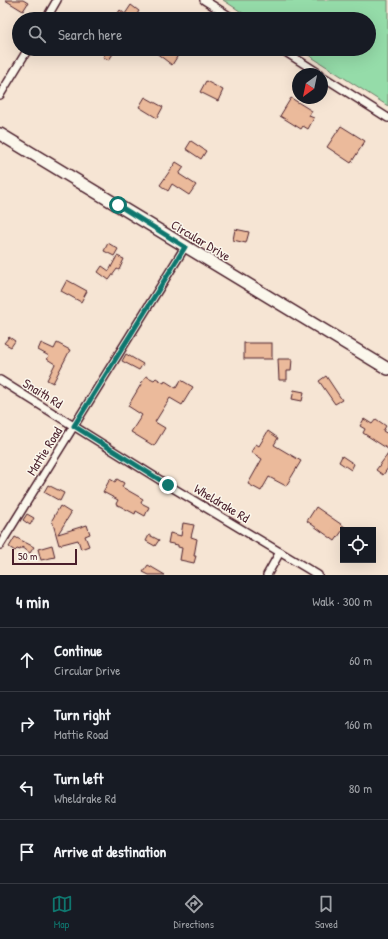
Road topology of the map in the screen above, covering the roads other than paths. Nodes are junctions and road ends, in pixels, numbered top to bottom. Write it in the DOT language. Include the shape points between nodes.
graph roads {
  1 [pos="58,0"];
  2 [pos="204,0"];
  3 [pos="50,12"];
  4 [pos="223,12"];
  5 [pos="24,56"];
  6 [pos="292,56"];
  7 [pos="310,68"];
  8 [pos="328,79"];
  9 [pos="0,95"];
  10 [pos="388,118"];
  11 [pos="0,134"];
  12 [pos="185,247"];
  13 [pos="387,367"];
  14 [pos="0,380"];
  15 [pos="74,426"];
  16 [pos="0,545"];
  17 [pos="280,552"];
  18 [pos="267,575"];
  19 [pos="318,575"];
  1 -- 3 [label="street"];
  2 -- 4 [label="street"];
  5 -- 9 [label="street"];
  6 -- 7 [label="street"];
  8 -- 10 [label="street"];
  11 -- 12 [label="street, Circular Drive"];
  12 -- 13 [label="street, Circular Drive"];
  12 -- 15 [label="street, Mattie Road"];
  14 -- 15 [label="street, Snaith Rd"];
  15 -- 16 [label="street, Mattie Road"];
  15 -- 17 [label="street, Wheldrake Rd"];
  17 -- 18 [label="street"];
  17 -- 19 [label="street, Wheldrake Rd"];
}
